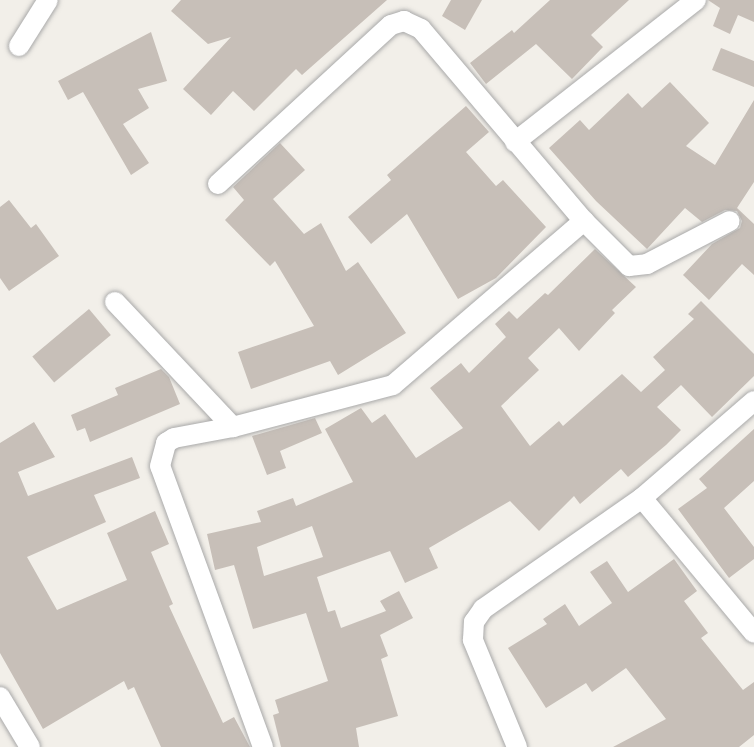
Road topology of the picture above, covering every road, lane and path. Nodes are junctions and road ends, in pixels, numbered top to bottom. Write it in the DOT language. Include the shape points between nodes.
graph roads {
  1 [pos="48,0"];
  2 [pos="696,0"];
  3 [pos="19,46"];
  4 [pos="515,142"];
  5 [pos="218,183"];
  6 [pos="584,221"];
  7 [pos="730,221"];
  8 [pos="115,302"];
  9 [pos="754,402"];
  10 [pos="233,428"];
  11 [pos="642,498"];
  12 [pos="754,633"];
  13 [pos="0,698"];
  14 [pos="30,747"];
  15 [pos="263,747"];
  16 [pos="517,747"];
  1 -- 3 [label="street"];
  2 -- 4 [label="street"];
  4 -- 5 [label="street" via="422,29 404,21 391,25"];
  4 -- 6 [label="street"];
  6 -- 7 [label="street" via="622,261 639,267"];
  6 -- 10 [label="street" via="393,385"];
  8 -- 10 [label="street"];
  9 -- 11 [label="street"];
  10 -- 15 [label="street" via="174,438 161,453 160,466"];
  11 -- 12 [label="street"];
  11 -- 16 [label="street" via="483,609 474,622 473,640"];
  13 -- 14 [label="street"];
}
